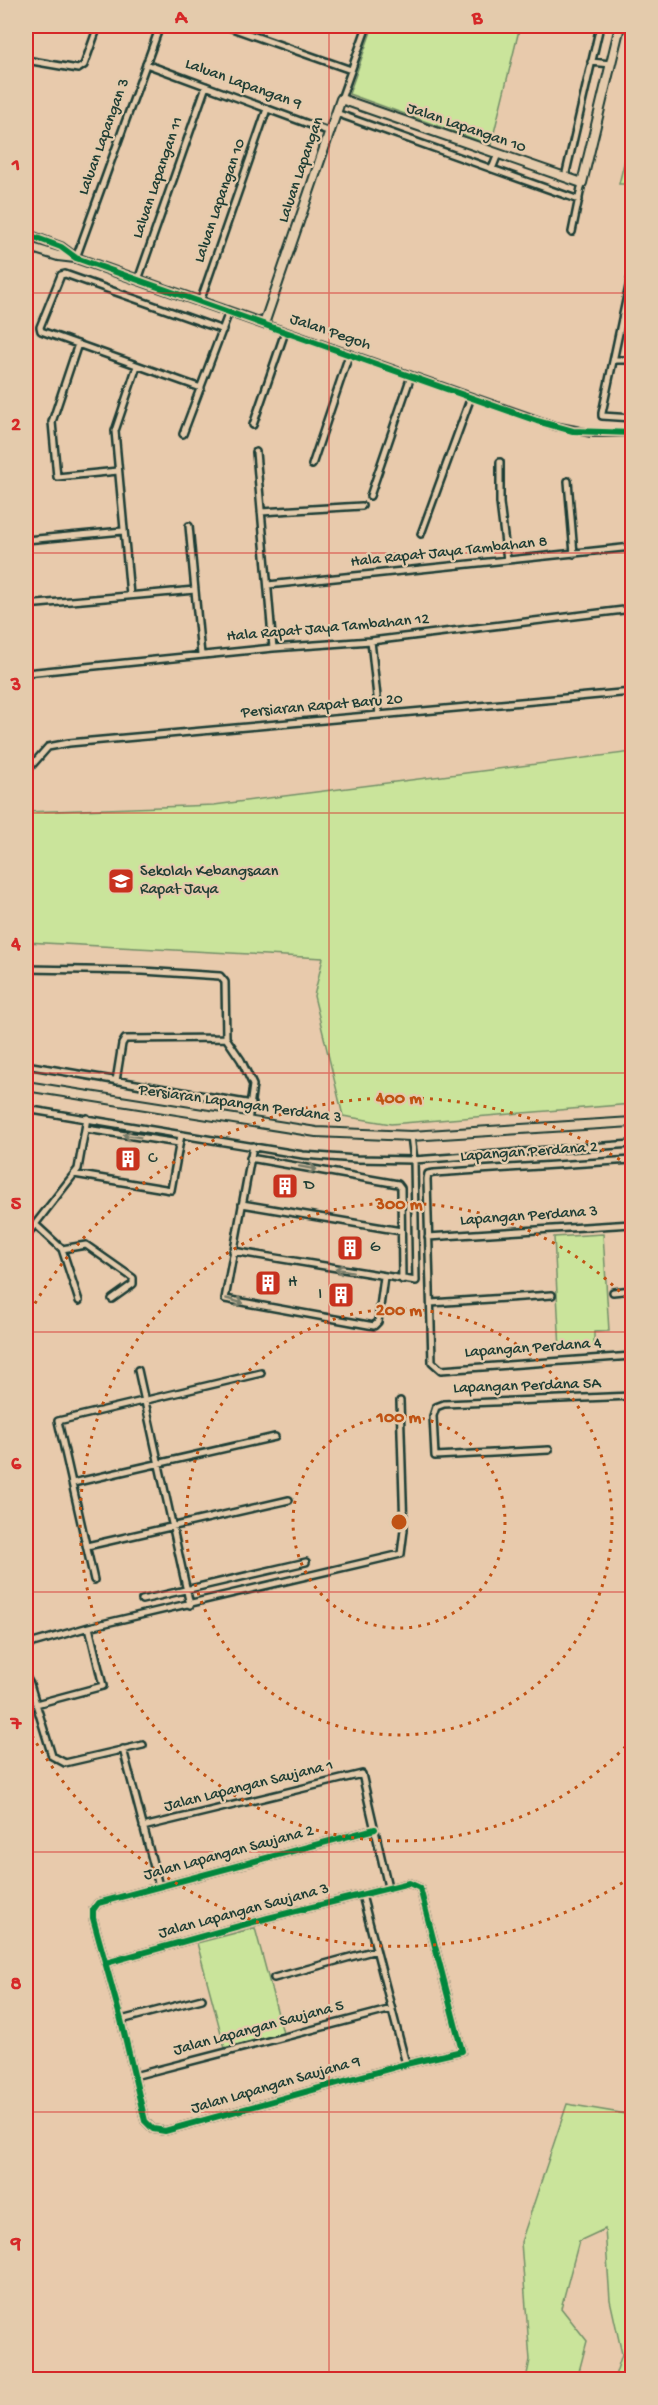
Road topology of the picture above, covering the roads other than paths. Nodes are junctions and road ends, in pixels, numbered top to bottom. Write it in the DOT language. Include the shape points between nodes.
graph roads {
  1 [pos="98,26"];
  2 [pos="160,26"];
  3 [pos="226,26"];
  4 [pos="367,26"];
  5 [pos="600,26"];
  6 [pos="620,26"];
  7 [pos="26,60"];
  8 [pos="591,62"];
  9 [pos="146,64"];
  10 [pos="611,64"];
  11 [pos="351,70"];
  12 [pos="206,86"];
  13 [pos="341,99"];
  14 [pos="267,109"];
  15 [pos="336,113"];
  16 [pos="330,132"];
  17 [pos="498,154"];
  18 [pos="492,169"];
  19 [pos="565,177"];
  20 [pos="582,183"];
  21 [pos="579,200"];
  22 [pos="572,232"];
  23 [pos="26,234"];
  24 [pos="26,246"];
  25 [pos="76,258"];
  26 [pos="633,272"];
  27 [pos="138,280"];
  28 [pos="630,300"];
  29 [pos="200,302"];
  30 [pos="229,312"];
  31 [pos="264,324"];
  32 [pos="223,330"];
  33 [pos="285,332"];
  34 [pos="78,344"];
  35 [pos="349,354"];
  36 [pos="614,360"];
  37 [pos="633,360"];
  38 [pos="137,366"];
  39 [pos="411,376"];
  40 [pos="201,388"];
  41 [pos="471,397"];
  42 [pos="633,418"];
  43 [pos="253,425"];
  44 [pos="633,433"];
  45 [pos="183,434"];
  46 [pos="256,452"];
  47 [pos="500,462"];
  48 [pos="312,465"];
  49 [pos="118,471"];
  50 [pos="568,481"];
  51 [pos="370,496"];
  52 [pos="362,506"];
  53 [pos="261,512"];
  54 [pos="189,526"];
  55 [pos="123,531"];
  56 [pos="421,534"];
  57 [pos="26,540"];
  58 [pos="633,548"];
  59 [pos="574,554"];
  60 [pos="507,560"];
  61 [pos="268,585"];
  62 [pos="195,590"];
  63 [pos="130,595"];
  64 [pos="26,605"];
  65 [pos="633,609"];
  66 [pos="371,641"];
  67 [pos="273,648"];
  68 [pos="201,655"];
  69 [pos="26,673"];
  70 [pos="633,692"];
  71 [pos="379,715"];
  72 [pos="26,772"];
  73 [pos="26,969"];
  74 [pos="226,1038"];
  75 [pos="26,1065"];
  76 [pos="116,1081"];
  77 [pos="26,1086"];
  78 [pos="252,1104"];
  79 [pos="26,1109"];
  80 [pos="87,1118"];
  81 [pos="248,1122"];
  82 [pos="633,1122"];
  83 [pos="86,1129"];
  84 [pos="180,1135"];
  85 [pos="411,1136"];
  86 [pos="179,1143"];
  87 [pos="633,1144"];
  88 [pos="253,1146"];
  89 [pos="250,1158"];
  90 [pos="414,1160"];
  91 [pos="633,1160"];
  92 [pos="74,1174"];
  93 [pos="242,1204"];
  94 [pos="26,1223"];
  95 [pos="633,1224"];
  96 [pos="36,1225"];
  97 [pos="401,1231"];
  98 [pos="26,1236"];
  99 [pos="428,1237"];
  100 [pos="62,1249"];
  101 [pos="233,1251"];
  102 [pos="384,1277"];
  103 [pos="402,1280"];
  104 [pos="633,1290"];
  105 [pos="613,1292"];
  106 [pos="552,1295"];
  107 [pos="112,1299"];
  108 [pos="79,1301"];
  109 [pos="431,1303"];
  110 [pos="632,1356"];
  111 [pos="138,1370"];
  112 [pos="261,1373"];
  113 [pos="633,1396"];
  114 [pos="145,1400"];
  115 [pos="400,1401"];
  116 [pos="275,1437"];
  117 [pos="549,1450"];
  118 [pos="159,1463"];
  119 [pos="73,1483"];
  120 [pos="290,1500"];
  121 [pos="173,1528"];
  122 [pos="87,1546"];
  123 [pos="306,1562"];
  124 [pos="94,1580"];
  125 [pos="187,1590"];
  126 [pos="142,1600"];
  127 [pos="190,1605"];
  128 [pos="89,1627"];
  129 [pos="26,1645"];
  130 [pos="26,1677"];
  131 [pos="36,1704"];
  132 [pos="143,1745"];
  133 [pos="123,1749"];
  134 [pos="143,1827"];
  135 [pos="375,1829"];
  136 [pos="159,1886"];
  137 [pos="388,1887"];
  138 [pos="362,1895"];
  139 [pos="93,1910"];
  140 [pos="376,1950"];
  141 [pos="106,1963"];
  142 [pos="274,1978"];
  143 [pos="202,1999"];
  144 [pos="392,2009"];
  145 [pos="121,2020"];
  146 [pos="462,2051"];
  147 [pos="406,2064"];
  148 [pos="134,2076"];
  1 -- 7 [label="street" via="84,65 78,69"];
  2 -- 9 [label="street, Laluan Lapangan 3"];
  3 -- 11 [label="street"];
  4 -- 11 [label="street, Laluan Lapangan"];
  5 -- 8 [label="street"];
  6 -- 10 [label="street"];
  8 -- 10 [label="street"];
  8 -- 19 [label="street"];
  9 -- 12 [label="street, Laluan Lapangan 9"];
  9 -- 25 [label="street, Laluan Lapangan 3"];
  10 -- 20 [label="street"];
  11 -- 13 [label="street, Laluan Lapangan"];
  12 -- 14 [label="street, Laluan Lapangan 9"];
  12 -- 27 [label="street, Laluan Lapangan 11"];
  13 -- 15 [label="street, Laluan Lapangan"];
  13 -- 17 [label="street, Jalan Lapangan 10"];
  14 -- 16 [label="street, Laluan Lapangan 9"];
  14 -- 29 [label="street, Laluan Lapangan 10"];
  15 -- 16 [label="street, Laluan Lapangan"];
  15 -- 18 [label="street"];
  16 -- 31 [label="street, Laluan Lapangan"];
  17 -- 18 [label="street"];
  17 -- 19 [label="street, Jalan Lapangan 10"];
  18 -- 21 [label="street"];
  19 -- 20 [label="street, Jalan Lapangan 10"];
  20 -- 21 [label="street"];
  21 -- 22 [label="street"];
  23 -- 25 [label="street, Jalan Pegoh" via="61,247"];
  24 -- 25 [label="street"];
  25 -- 27 [label="street, Jalan Pegoh"];
  26 -- 28 [label="street"];
  27 -- 29 [label="street, Jalan Pegoh"];
  28 -- 36 [label="street"];
  29 -- 30 [label="street, Jalan Pegoh"];
  30 -- 31 [label="street, Jalan Pegoh"];
  30 -- 32 [label="street"];
  31 -- 33 [label="street, Jalan Pegoh"];
  32 -- 34 [label="street" via="63,274 40,327 41,331"];
  32 -- 40 [label="street"];
  33 -- 35 [label="street, Jalan Pegoh"];
  33 -- 43 [label="street"];
  34 -- 38 [label="street"];
  34 -- 49 [label="street" via="52,422 57,477"];
  35 -- 39 [label="street, Jalan Pegoh"];
  35 -- 48 [label="street"];
  36 -- 37 [label="street"];
  36 -- 42 [label="street" via="602,416"];
  38 -- 40 [label="street"];
  38 -- 49 [label="street" via="115,432"];
  39 -- 41 [label="street, Jalan Pegoh"];
  39 -- 51 [label="street"];
  40 -- 45 [label="street"];
  41 -- 44 [label="street, Jalan Pegoh" via="573,431"];
  41 -- 56 [label="street"];
  46 -- 53 [label="street"];
  47 -- 60 [label="street"];
  49 -- 55 [label="street"];
  50 -- 59 [label="street"];
  52 -- 53 [label="street"];
  53 -- 61 [label="street"];
  54 -- 62 [label="street"];
  55 -- 57 [label="street"];
  55 -- 63 [label="street"];
  58 -- 59 [label="street, Hala Rapat Jaya Tambahan 8"];
  59 -- 60 [label="street, Hala Rapat Jaya Tambahan 8"];
  60 -- 61 [label="street, Hala Rapat Jaya Tambahan 8"];
  61 -- 67 [label="street"];
  62 -- 63 [label="street"];
  62 -- 68 [label="street"];
  63 -- 64 [label="street"];
  65 -- 66 [label="street, Hala Rapat Jaya Tambahan 12"];
  66 -- 67 [label="street, Hala Rapat Jaya Tambahan 12"];
  66 -- 71 [label="street"];
  67 -- 68 [label="street, Hala Rapat Jaya Tambahan 12"];
  68 -- 69 [label="street, Hala Rapat Jaya Tambahan 12"];
  70 -- 71 [label="street, Persiaran Rapat Baru 20"];
  71 -- 72 [label="street, Persiaran Rapat Baru 20" via="69,743 48,747"];
  73 -- 74 [label="street" via="220,976 225,982"];
  74 -- 76 [label="street" via="125,1039"];
  74 -- 78 [label="street" via="252,1082"];
  75 -- 76 [label="street"];
  76 -- 78 [label="street"];
  77 -- 81 [label="street, Persiaran Lapangan Perdana 3"];
  78 -- 81 [label="street"];
  79 -- 80 [label="street"];
  80 -- 83 [label="street"];
  80 -- 84 [label="street"];
  81 -- 85 [label="street, Persiaran Lapangan Perdana 3" via="316,1132"];
  82 -- 85 [label="street, Persiaran Lapangan Perdana 3"];
  86 -- 83 [label="street, one-way"];
  83 -- 92 [label="street"];
  84 -- 86 [label="street"];
  84 -- 88 [label="street"];
  85 -- 90 [label="street"];
  86 -- 92 [label="street" via="171,1190"];
  87 -- 90 [label="street"];
  88 -- 89 [label="street"];
  88 -- 90 [label="street" via="303,1155"];
  89 -- 93 [label="street"];
  89 -- 97 [label="street, one-way" via="398,1184"];
  90 -- 103 [label="street" via="416,1281"];
  91 -- 99 [label="street, Lapangan Perdana 2" via="428,1174"];
  92 -- 96 [label="street"];
  93 -- 97 [label="street"];
  93 -- 101 [label="street"];
  94 -- 96 [label="street"];
  95 -- 99 [label="street, Lapangan Perdana 3"];
  96 -- 98 [label="street"];
  96 -- 100 [label="street"];
  97 -- 103 [label="street"];
  99 -- 109 [label="street"];
  100 -- 107 [label="street" via="86,1245 133,1278 133,1284"];
  100 -- 108 [label="street"];
  102 -- 101 [label="street, one-way"];
  101 -- 102 [label="street, one-way" via="227,1300 372,1327 378,1322"];
  102 -- 103 [label="street"];
  104 -- 105 [label="street"];
  106 -- 109 [label="street"];
  109 -- 110 [label="street, Lapangan Perdana 4" via="432,1362 441,1370"];
  111 -- 114 [label="street"];
  112 -- 114 [label="street"];
  113 -- 117 [label="street, Lapangan Perdana 5A" via="436,1407 435,1456"];
  114 -- 118 [label="street"];
  114 -- 119 [label="street" via="58,1421"];
  115 -- 127 [label="street" via="404,1519 400,1554"];
  116 -- 118 [label="street"];
  118 -- 119 [label="street"];
  118 -- 121 [label="street"];
  119 -- 122 [label="street"];
  120 -- 121 [label="street"];
  121 -- 122 [label="street"];
  121 -- 125 [label="street"];
  122 -- 124 [label="street"];
  123 -- 125 [label="street"];
  125 -- 126 [label="street"];
  125 -- 127 [label="street"];
  127 -- 128 [label="street"];
  128 -- 129 [label="street"];
  128 -- 131 [label="street" via="103,1686"];
  130 -- 131 [label="street"];
  131 -- 133 [label="street" via="52,1756 65,1763"];
  132 -- 133 [label="street"];
  133 -- 134 [label="street"];
  134 -- 135 [label="street, Jalan Lapangan Saujana 1" via="362,1774"];
  134 -- 136 [label="street"];
  135 -- 136 [label="street, Jalan Lapangan Saujana 2"];
  135 -- 137 [label="street"];
  136 -- 139 [label="street, Jalan Lapangan Saujana 2" via="98,1903"];
  137 -- 138 [label="street, Jalan Lapangan Saujana 3"];
  137 -- 146 [label="street, Jalan Lapangan Saujana 3" via="409,1883 420,1888"];
  138 -- 140 [label="street"];
  138 -- 141 [label="street, Jalan Lapangan Saujana 3"];
  139 -- 141 [label="street, Jalan Lapangan Saujana 9"];
  140 -- 142 [label="street"];
  140 -- 144 [label="street"];
  141 -- 145 [label="street, Jalan Lapangan Saujana 9"];
  143 -- 145 [label="street"];
  144 -- 147 [label="street"];
  144 -- 148 [label="street, Jalan Lapangan Saujana 5"];
  145 -- 148 [label="street, Jalan Lapangan Saujana 9"];
  146 -- 147 [label="street, Jalan Lapangan Saujana 9"];
  147 -- 148 [label="street, Jalan Lapangan Saujana 9" via="165,2131 153,2129 145,2121"];
}
